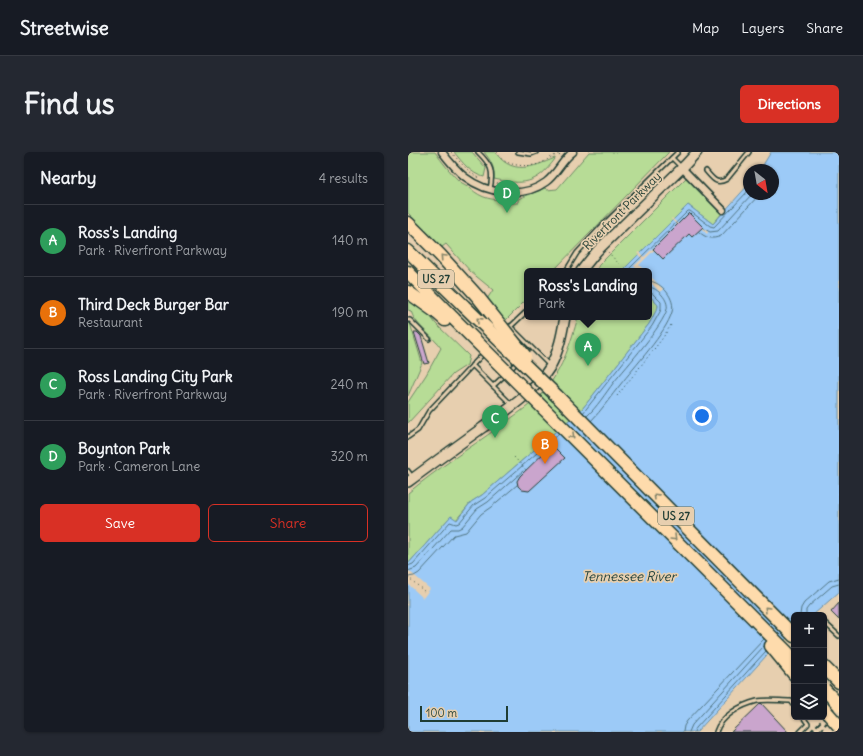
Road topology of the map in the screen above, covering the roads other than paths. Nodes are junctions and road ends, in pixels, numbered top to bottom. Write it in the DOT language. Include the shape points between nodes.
graph roads {
  1 [pos="442,152"];
  2 [pos="478,152"];
  3 [pos="518,152"];
  4 [pos="536,152"];
  5 [pos="678,152"];
  6 [pos="697,152"];
  7 [pos="749,152"];
  8 [pos="569,153"];
  9 [pos="672,158"];
  10 [pos="682,168"];
  11 [pos="706,171"];
  12 [pos="490,190"];
  13 [pos="723,210"];
  14 [pos="408,223"];
  15 [pos="408,251"];
  16 [pos="568,268"];
  17 [pos="584,268"];
  18 [pos="408,272"];
  19 [pos="408,292"];
  20 [pos="524,314"];
  21 [pos="408,320"];
  22 [pos="565,320"];
  23 [pos="452,321"];
  24 [pos="510,326"];
  25 [pos="504,332"];
  26 [pos="499,337"];
  27 [pos="429,339"];
  28 [pos="494,343"];
  29 [pos="488,348"];
  30 [pos="531,348"];
  31 [pos="472,365"];
  32 [pos="550,366"];
  33 [pos="493,386"];
  34 [pos="557,396"];
  35 [pos="512,406"];
  36 [pos="408,437"];
  37 [pos="410,477"];
  38 [pos="721,585"];
  39 [pos="827,625"];
  40 [pos="791,633"];
  41 [pos="839,636"];
  42 [pos="791,656"];
  43 [pos="791,670"];
  44 [pos="827,670"];
  45 [pos="839,682"];
  46 [pos="827,693"];
  47 [pos="791,701"];
  48 [pos="839,705"];
  49 [pos="827,712"];
  50 [pos="805,720"];
  51 [pos="839,726"];
  52 [pos="716,732"];
  53 [pos="800,732"];
  1 -- 12 [label="street" via="465,178"];
  2 -- 12 [label="lane" via="492,170"];
  3 -- 4 [label="lane"];
  5 -- 9 [label="lane"];
  6 -- 10 [label="main road, Riverfront Parkway"];
  7 -- 11 [label="lane" via="723,181 714,180"];
  8 -- 12 [label="street" via="556,173 536,188 513,192"];
  9 -- 10 [label="lane"];
  9 -- 16 [label="lane" via="600,228 577,253"];
  10 -- 13 [label="street"];
  10 -- 17 [label="main road, Riverfront Parkway" via="597,251"];
  34 -- 14 [label="highway, one-way, bridge" via="478,298"];
  34 -- 15 [label="highway, US 27, one-way, bridge"];
  18 -- 23 [label="highway, US 27"];
  19 -- 23 [label="highway"];
  20 -- 24 [label="lane"];
  21 -- 27 [label="lane"];
  22 -- 32 [label="main road" via="562,336"];
  23 -- 38 [label="highway, US 27, one-way, bridge"];
  24 -- 25 [label="lane"];
  24 -- 30 [label="lane"];
  26 -- 28 [label="lane"];
  29 -- 31 [label="lane"];
  30 -- 32 [label="lane"];
  30 -- 33 [label="lane"];
  31 -- 33 [label="lane"];
  31 -- 36 [label="lane" via="429,411 418,430"];
  32 -- 35 [label="main road" via="539,382"];
  33 -- 35 [label="lane"];
  40 -- 34 [label="highway, US 27, one-way"];
  35 -- 37 [label="main road"];
  38 -- 42 [label="highway, US 27"];
  38 -- 43 [label="highway"];
  39 -- 41 [label="lane"];
  44 -- 45 [label="highway"];
  46 -- 48 [label="highway, bridge"];
  47 -- 52 [label="lane" via="757,701 739,707 725,718"];
  49 -- 51 [label="highway, bridge"];
  50 -- 53 [label="lane" via="808,724"];
}
